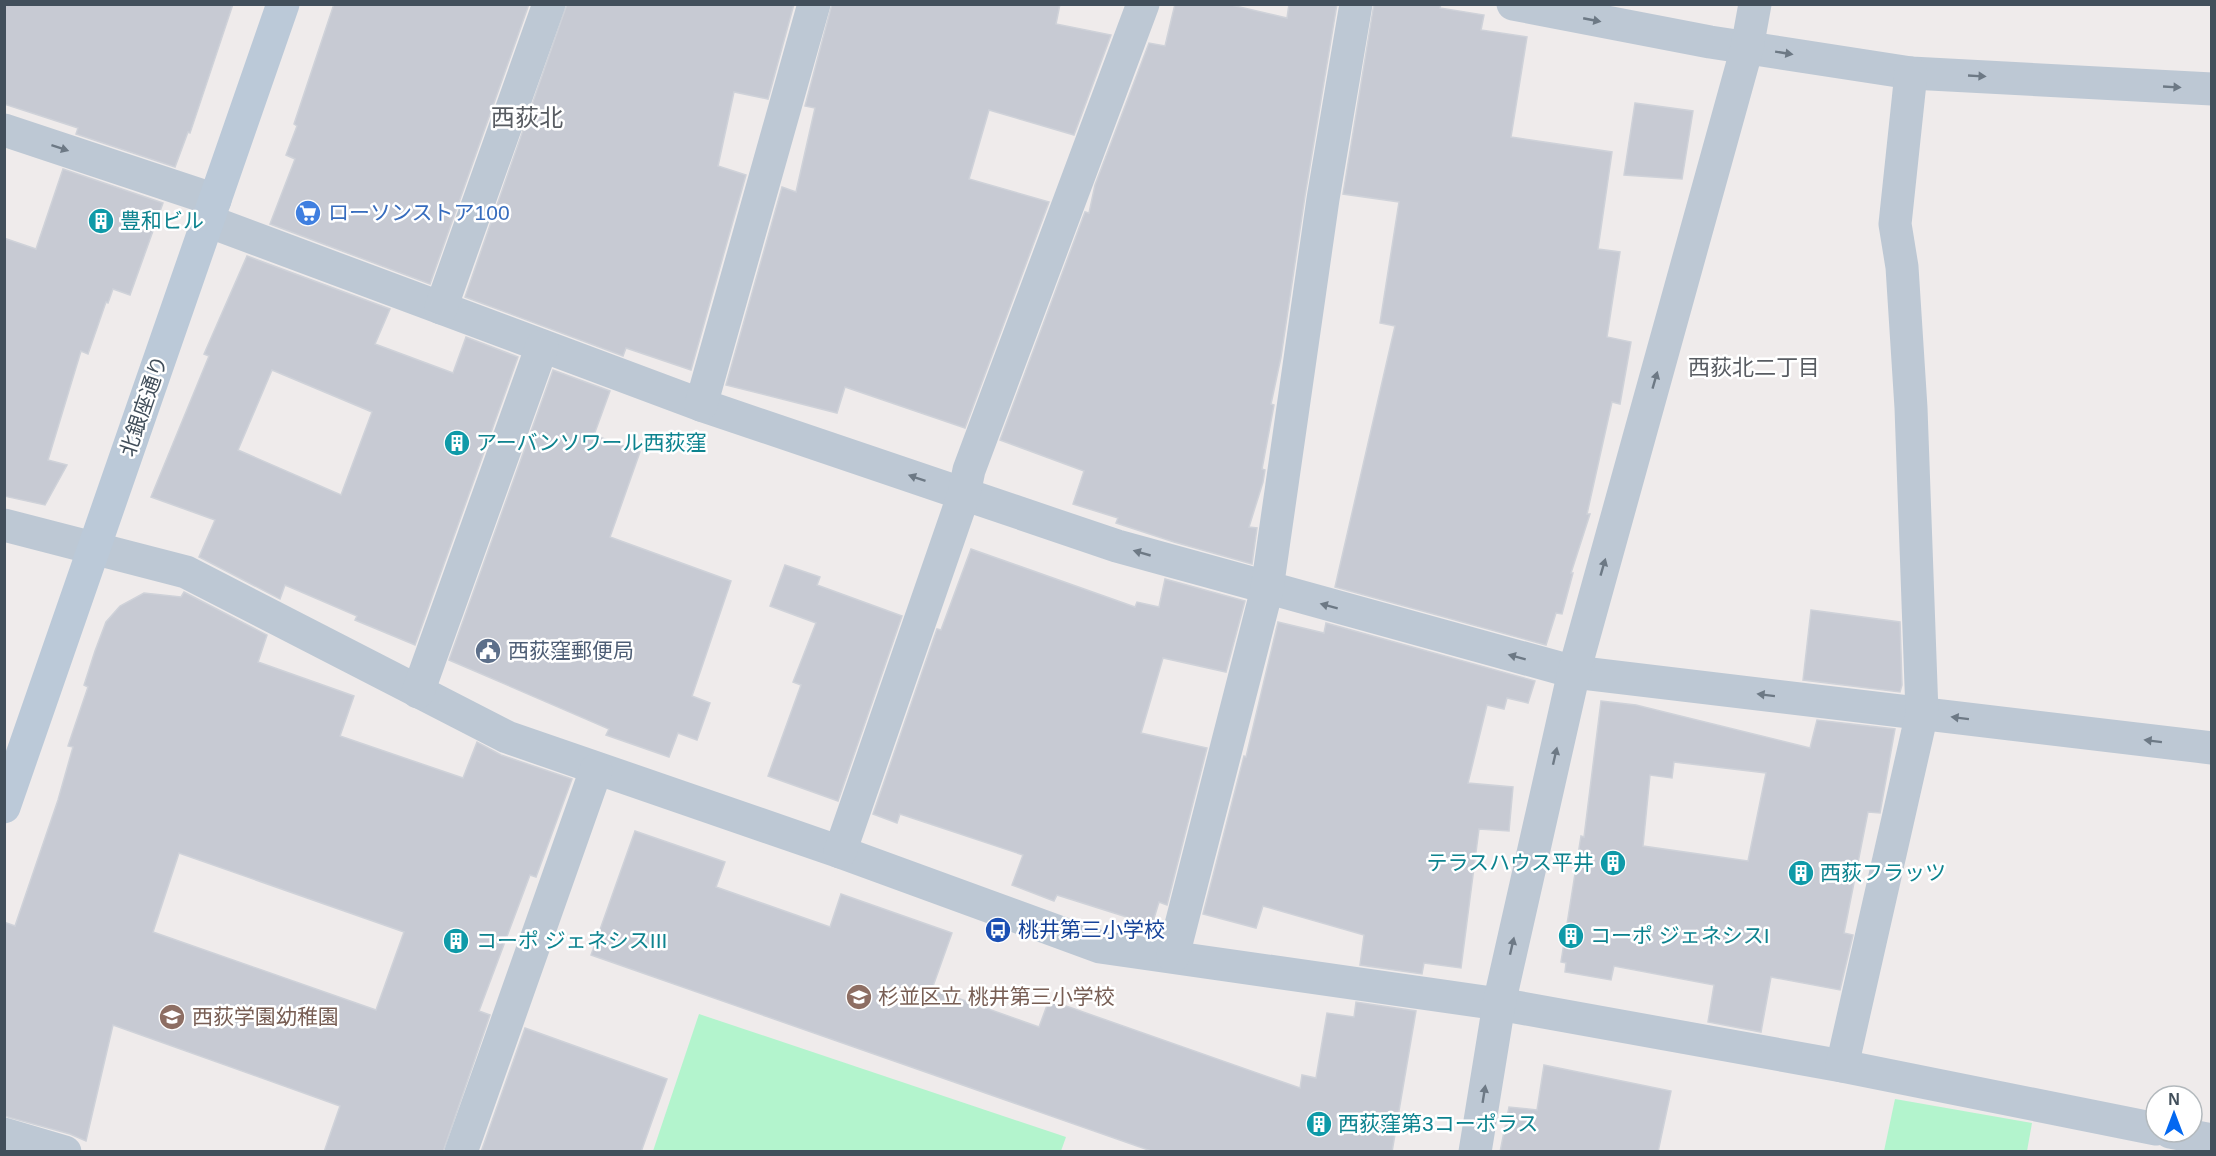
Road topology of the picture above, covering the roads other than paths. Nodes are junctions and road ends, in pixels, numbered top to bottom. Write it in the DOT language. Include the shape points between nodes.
graph roads {
  1 [pos="283,4"];
  2 [pos="549,4"];
  3 [pos="814,4"];
  4 [pos="1143,4"];
  5 [pos="1356,4"];
  6 [pos="1514,4"];
  7 [pos="1755,4"];
  8 [pos="1748,48"];
  9 [pos="1911,73"];
  10 [pos="2211,89"];
  11 [pos="4,130"];
  12 [pos="212,211"];
  13 [pos="441,308"];
  14 [pos="542,346"];
  15 [pos="701,405"];
  16 [pos="964,494"];
  17 [pos="4,525"];
  18 [pos="94,548"];
  19 [pos="1267,589"];
  20 [pos="1574,672"];
  21 [pos="418,692"];
  22 [pos="1922,713"];
  23 [pos="2211,748"];
  24 [pos="596,770"];
  25 [pos="4,807"];
  26 [pos="840,852"];
  27 [pos="1173,956"];
  28 [pos="1499,1004"];
  29 [pos="1842,1066"];
  30 [pos="2144,1127"];
  31 [pos="4,1134"];
  32 [pos="65,1152"];
  33 [pos="461,1152"];
  34 [pos="1475,1152"];
  1 -- 12 [label="street, 北銀座通り"];
  2 -- 13 [label="street"];
  3 -- 15 [label="street"];
  4 -- 16 [label="street" via="973,459"];
  5 -- 19 [label="street" via="1323,199"];
  6 -- 8 [label="street, one-way"];
  7 -- 8 [label="street"];
  8 -- 9 [label="street, one-way"];
  20 -- 8 [label="street, one-way"];
  9 -- 10 [label="street, one-way"];
  9 -- 22 [label="street" via="1894,224 1902,267 1911,408"];
  11 -- 12 [label="street, one-way"];
  12 -- 13 [label="street"];
  12 -- 18 [label="street, 北銀座通り"];
  13 -- 14 [label="street"];
  14 -- 15 [label="street"];
  14 -- 21 [label="street"];
  16 -- 15 [label="street, one-way"];
  19 -- 16 [label="street, one-way" via="1117,546"];
  16 -- 26 [label="street"];
  17 -- 18 [label="street"];
  18 -- 21 [label="street" via="186,572"];
  18 -- 25 [label="street, 北銀座通り"];
  20 -- 19 [label="street, one-way"];
  19 -- 27 [label="street"];
  22 -- 20 [label="street, one-way"];
  28 -- 20 [label="street, one-way"];
  21 -- 24 [label="street" via="507,737"];
  23 -- 22 [label="street, one-way"];
  22 -- 29 [label="street"];
  24 -- 26 [label="street"];
  24 -- 33 [label="street"];
  26 -- 27 [label="street" via="1100,947"];
  27 -- 28 [label="street"];
  28 -- 29 [label="street"];
  34 -- 28 [label="street, one-way"];
  29 -- 30 [label="street"];
  31 -- 32 [label="street"];
}
